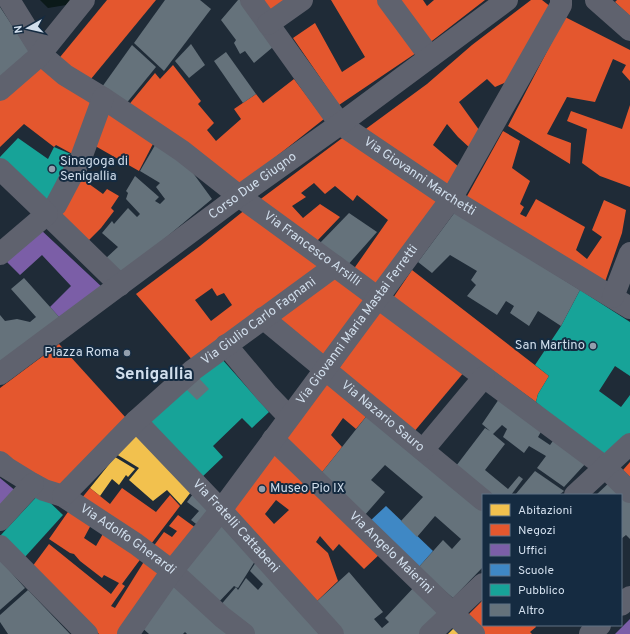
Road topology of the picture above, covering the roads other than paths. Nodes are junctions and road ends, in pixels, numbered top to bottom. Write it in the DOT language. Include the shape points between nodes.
graph roads {
  1 [pos="9,0"];
  2 [pos="84,0"];
  3 [pos="252,0"];
  4 [pos="302,0"];
  5 [pos="388,0"];
  6 [pos="507,0"];
  7 [pos="561,0"];
  8 [pos="596,0"];
  9 [pos="268,24"];
  10 [pos="630,30"];
  11 [pos="42,56"];
  12 [pos="430,57"];
  13 [pos="0,90"];
  14 [pos="103,98"];
  15 [pos="340,124"];
  16 [pos="0,169"];
  17 [pos="239,196"];
  18 [pos="451,199"];
  19 [pos="47,214"];
  20 [pos="630,252"];
  21 [pos="0,254"];
  22 [pos="335,266"];
  23 [pos="120,285"];
  24 [pos="379,299"];
  25 [pos="622,303"];
  26 [pos="263,318"];
  27 [pos="226,345"];
  28 [pos="326,369"];
  29 [pos="0,374"];
  30 [pos="484,377"];
  31 [pos="289,417"];
  32 [pos="136,421"];
  33 [pos="273,439"];
  34 [pos="630,444"];
  35 [pos="423,450"];
  36 [pos="0,462"];
  37 [pos="605,467"];
  38 [pos="33,484"];
  39 [pos="630,492"];
  40 [pos="576,494"];
  41 [pos="63,496"];
  42 [pos="482,499"];
  43 [pos="221,510"];
  44 [pos="0,520"];
  45 [pos="0,546"];
  46 [pos="172,571"];
  47 [pos="482,585"];
  48 [pos="630,597"];
  49 [pos="622,604"];
  50 [pos="453,613"];
  51 [pos="599,626"];
  52 [pos="87,634"];
  53 [pos="128,634"];
  54 [pos="243,634"];
  55 [pos="333,634"];
  56 [pos="430,634"];
  57 [pos="474,634"];
  58 [pos="590,634"];
  1 -- 11 [label="street, Via Francesco Arsilli"];
  2 -- 11 [label="street"];
  3 -- 9 [label="street, Via Giovanni Marchetti"];
  4 -- 9 [label="street"];
  5 -- 12 [label="street"];
  6 -- 12 [label="street, Corso Due Giugno"];
  7 -- 18 [label="street, Via Giovanni Maria Mastai Ferretti"];
  8 -- 10 [label="street"];
  9 -- 15 [label="street, Via Giovanni Marchetti"];
  11 -- 13 [label="street"];
  11 -- 14 [label="street, Via Francesco Arsilli" via="65,75"];
  12 -- 15 [label="street, Corso Due Giugno"];
  14 -- 17 [label="street, Via Francesco Arsilli" via="182,151"];
  14 -- 19 [label="street" via="81,158 56,205"];
  15 -- 17 [label="street, Corso Due Giugno"];
  15 -- 18 [label="street, Via Giovanni Marchetti"];
  16 -- 19 [label="street"];
  17 -- 22 [label="street, Via Francesco Arsilli"];
  17 -- 23 [label="street, Corso Due Giugno"];
  18 -- 24 [label="street, Via Giovanni Maria Mastai Ferretti"];
  18 -- 25 [label="street, Via Giovanni Marchetti"];
  19 -- 21 [label="street"];
  19 -- 23 [label="street"];
  20 -- 25 [label="street"];
  22 -- 24 [label="street, Via Francesco Arsilli"];
  22 -- 26 [label="street, Via Giulio Carlo Fagnani"];
  23 -- 29 [label="street, Corso Due Giugno"];
  24 -- 28 [label="street, Via Giovanni Maria Mastai Ferretti"];
  24 -- 30 [label="street, Via Francesco Arsilli"];
  26 -- 27 [label="street, Via Giulio Carlo Fagnani"];
  26 -- 28 [label="street, Via Nazario Sauro"];
  27 -- 31 [label="street"];
  27 -- 32 [label="street, Via Giulio Carlo Fagnani" via="193,370"];
  28 -- 31 [label="street, Via Giovanni Maria Mastai Ferretti"];
  28 -- 35 [label="street, Via Nazario Sauro"];
  30 -- 35 [label="street"];
  30 -- 37 [label="street, Via Francesco Arsilli"];
  31 -- 33 [label="street, Via Giovanni Maria Mastai Ferretti"];
  32 -- 41 [label="street, Via Giulio Carlo Fagnani"];
  32 -- 43 [label="street, Via Fratelli Cattabeni"];
  33 -- 43 [label="street, Via Giovanni Maria Mastai Ferretti"];
  33 -- 50 [label="street, Via Angelo Maierini"];
  34 -- 37 [label="street"];
  35 -- 42 [label="street, Via Nazario Sauro"];
  36 -- 38 [label="street, Via Adolfo Gherardi"];
  37 -- 39 [label="street, Via Francesco Arsilli"];
  37 -- 40 [label="street"];
  38 -- 41 [label="street, Via Adolfo Gherardi"];
  38 -- 44 [label="street"];
  41 -- 46 [label="street, Via Adolfo Gherardi"];
  43 -- 46 [label="street, Via Giovanni Maria Mastai Ferretti"];
  43 -- 55 [label="street, Via Fratelli Cattabeni"];
  45 -- 52 [label="street"];
  46 -- 53 [label="street, Via Giovanni Maria Mastai Ferretti"];
  46 -- 54 [label="street, Via Adolfo Gherardi"];
  47 -- 50 [label="street"];
  48 -- 49 [label="street"];
  50 -- 56 [label="street"];
  50 -- 57 [label="street, Via Angelo Maierini"];
  51 -- 58 [label="street"];
}
